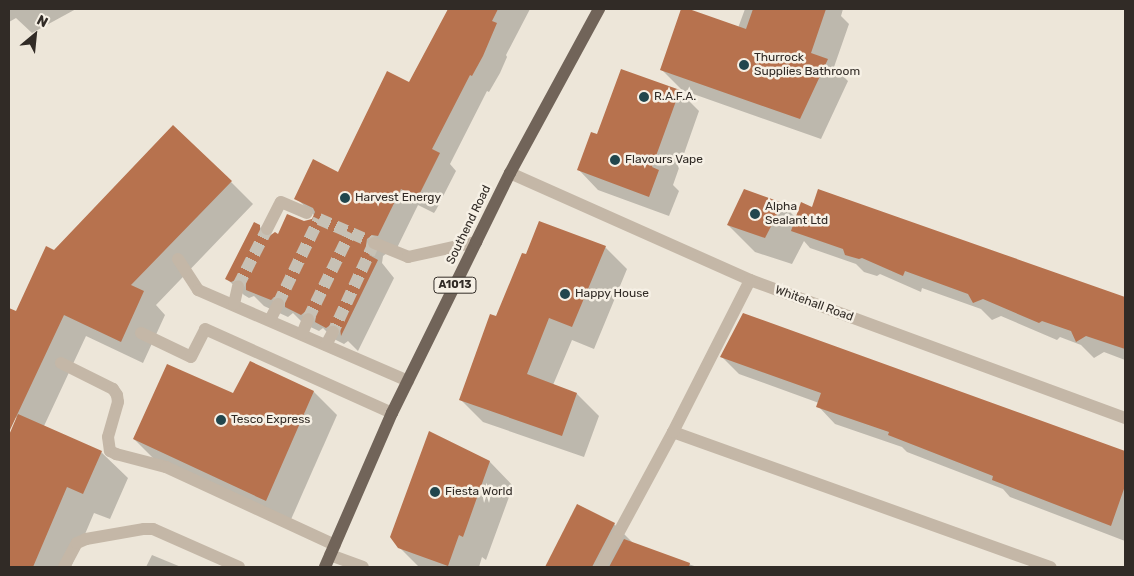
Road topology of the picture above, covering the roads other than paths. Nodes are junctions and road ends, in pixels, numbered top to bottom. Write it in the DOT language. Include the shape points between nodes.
graph roads {
  1 [pos="599,9"];
  2 [pos="510,173"];
  3 [pos="307,213"];
  4 [pos="267,228"];
  5 [pos="476,242"];
  6 [pos="374,243"];
  7 [pos="178,259"];
  8 [pos="750,280"];
  9 [pos="238,286"];
  10 [pos="234,304"];
  11 [pos="278,304"];
  12 [pos="308,319"];
  13 [pos="270,320"];
  14 [pos="333,332"];
  15 [pos="141,333"];
  16 [pos="302,334"];
  17 [pos="326,345"];
  18 [pos="61,363"];
  19 [pos="408,381"];
  20 [pos="392,413"];
  21 [pos="1125,418"];
  22 [pos="672,432"];
  23 [pos="332,550"];
  24 [pos="64,567"];
  25 [pos="239,567"];
  26 [pos="325,567"];
  27 [pos="363,567"];
  28 [pos="600,567"];
  29 [pos="1051,567"];
  1 -- 2 [label="main road, Southend Road / A1013"];
  2 -- 5 [label="main road, Southend Road / A1013"];
  2 -- 8 [label="street, Whitehall Road"];
  3 -- 4 [label="street" via="281,202"];
  5 -- 6 [label="street" via="408,257"];
  5 -- 19 [label="main road, Southend Road / A1013"];
  7 -- 10 [label="street" via="198,290"];
  8 -- 21 [label="street, Whitehall Road"];
  8 -- 22 [label="street"];
  9 -- 10 [label="street"];
  10 -- 13 [label="street"];
  11 -- 13 [label="street"];
  12 -- 16 [label="street"];
  13 -- 16 [label="street"];
  14 -- 17 [label="street"];
  15 -- 20 [label="street" via="192,357 205,329"];
  16 -- 17 [label="street"];
  17 -- 19 [label="street"];
  18 -- 23 [label="street" via="113,389 116,394 118,402 108,437 110,450 166,467"];
  19 -- 20 [label="main road, Southend Road / A1013"];
  20 -- 23 [label="main road, Southend Road / A1013"];
  22 -- 28 [label="street"];
  22 -- 29 [label="street"];
  23 -- 26 [label="main road, Southend Road / A1013"];
  23 -- 27 [label="street"];
  24 -- 25 [label="street" via="78,543 86,539 153,529"];
}
